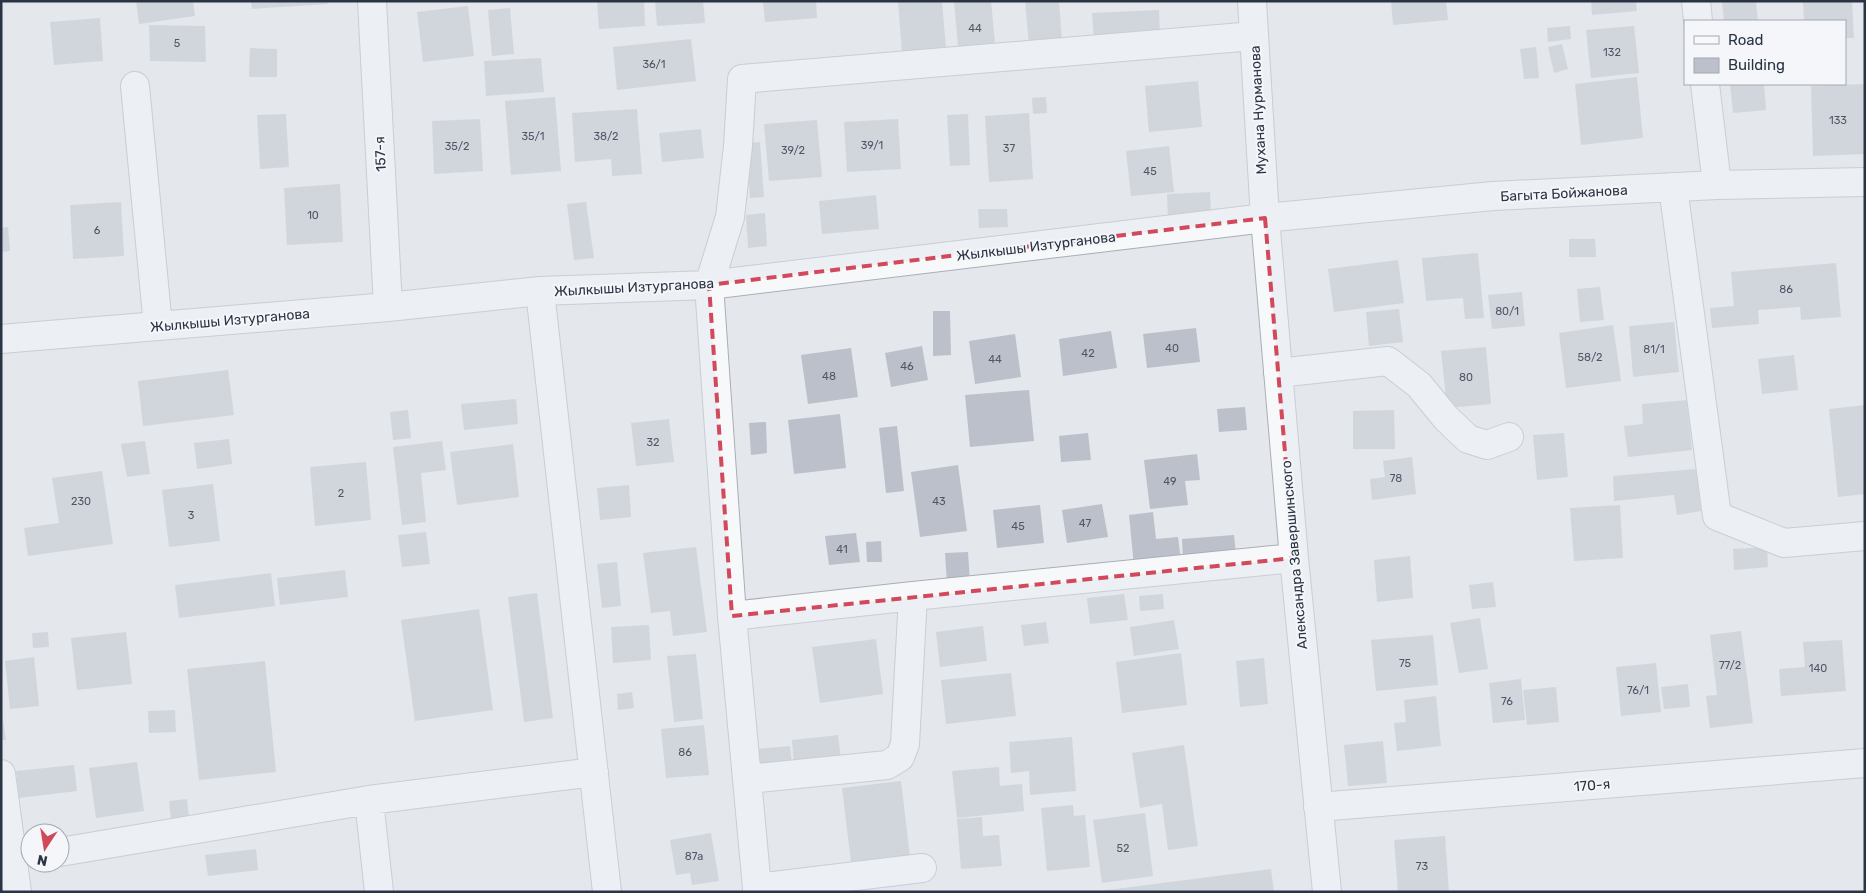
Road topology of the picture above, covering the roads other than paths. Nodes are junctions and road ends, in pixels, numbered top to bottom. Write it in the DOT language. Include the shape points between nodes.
graph roads {
  1 [pos="372,1"];
  2 [pos="1252,1"];
  3 [pos="1696,1"];
  4 [pos="1698,20"];
  5 [pos="1254,36"];
  6 [pos="1705,85"];
  7 [pos="135,86"];
  8 [pos="1865,182"];
  9 [pos="1717,185"];
  10 [pos="1673,187"];
  11 [pos="1264,218"];
  12 [pos="709,284"];
  13 [pos="540,291"];
  14 [pos="388,307"];
  15 [pos="158,326"];
  16 [pos="1,339"];
  17 [pos="1278,373"];
  18 [pos="1509,437"];
  19 [pos="1865,536"];
  20 [pos="1294,558"];
  21 [pos="913,596"];
  22 [pos="732,616"];
  23 [pos="1865,763"];
  24 [pos="594,772"];
  25 [pos="1,774"];
  26 [pos="748,779"];
  27 [pos="369,800"];
  28 [pos="1318,808"];
  29 [pos="70,850"];
  30 [pos="20,851"];
  31 [pos="922,868"];
  32 [pos="20,872"];
  33 [pos="779,888"];
  34 [pos="17,892"];
  35 [pos="379,892"];
  36 [pos="607,892"];
  37 [pos="1327,892"];
  1 -- 14 [label="street, 157-я"];
  2 -- 5 [label="street, Мухана Нурманова"];
  3 -- 4 [label="street"];
  5 -- 11 [label="street, Мухана Нурманова"];
  5 -- 12 [label="street" via="742,79 730,217"];
  6 -- 9 [label="street"];
  7 -- 15 [label="street"];
  8 -- 9 [label="street, Багыта Бойжанова"];
  9 -- 10 [label="street, Багыта Бойжанова"];
  10 -- 11 [label="street, Багыта Бойжанова" via="1493,196"];
  10 -- 19 [label="street" via="1717,516 1784,543"];
  11 -- 12 [label="street, Жылкышы Изтурганова"];
  11 -- 17 [label="street, Александра Завершинского"];
  12 -- 13 [label="street, Жылкышы Изтурганова"];
  12 -- 22 [label="street"];
  13 -- 14 [label="street, Жылкышы Изтурганова"];
  13 -- 24 [label="street"];
  14 -- 15 [label="street, Жылкышы Изтурганова"];
  15 -- 16 [label="street, Жылкышы Изтурганова"];
  17 -- 18 [label="street" via="1388,361 1419,385 1468,439 1487,445"];
  17 -- 20 [label="street, Александра Завершинского"];
  20 -- 21 [label="street"];
  20 -- 28 [label="street, Александра Завершинского"];
  21 -- 22 [label="street"];
  21 -- 26 [label="street" via="906,744 900,757 888,765"];
  22 -- 26 [label="street"];
  23 -- 28 [label="street, 170-я"];
  24 -- 27 [label="street"];
  24 -- 36 [label="street"];
  25 -- 30 [label="street"];
  26 -- 33 [label="street" via="757,888"];
  27 -- 29 [label="street"];
  27 -- 35 [label="street"];
  28 -- 37 [label="street, Александра Завершинского"];
  31 -- 33 [label="street"];
  32 -- 34 [label="street"];
}
